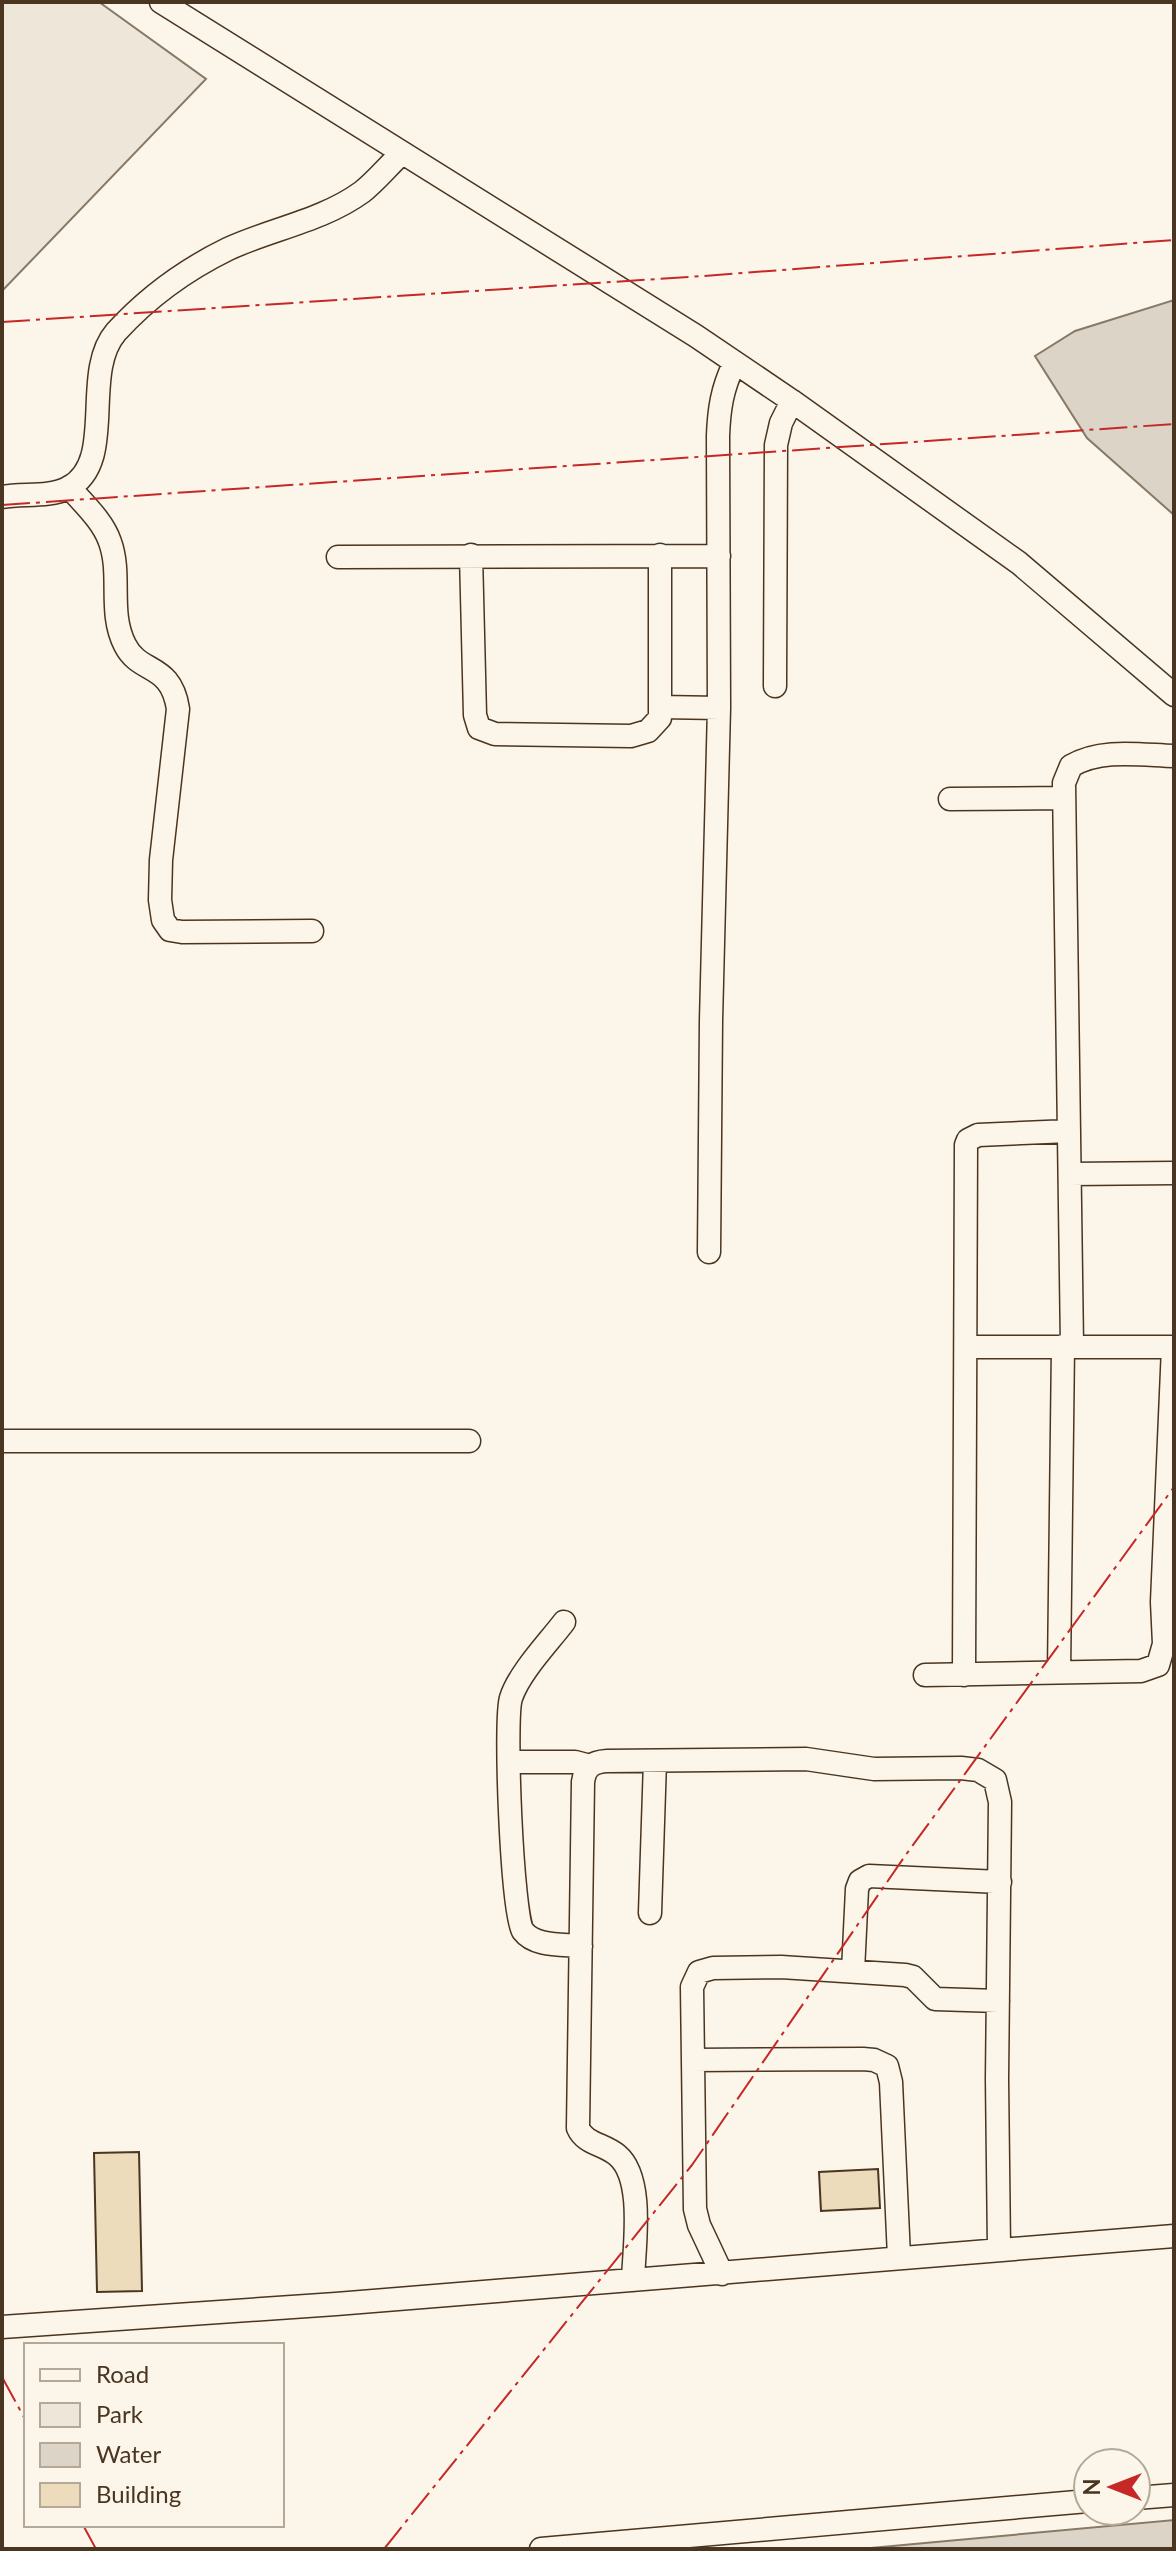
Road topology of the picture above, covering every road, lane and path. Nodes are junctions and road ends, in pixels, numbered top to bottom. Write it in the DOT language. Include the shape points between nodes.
graph roads {
  1 [pos="161,2"];
  2 [pos="195,13"];
  3 [pos="401,154"];
  4 [pos="734,364"];
  5 [pos="792,401"];
  6 [pos="69,487"];
  7 [pos="2,497"];
  8 [pos="471,555"];
  9 [pos="660,555"];
  10 [pos="719,556"];
  11 [pos="338,557"];
  12 [pos="775,686"];
  13 [pos="1174,695"];
  14 [pos="661,707"];
  15 [pos="719,708"];
  16 [pos="1174,756"];
  17 [pos="1063,798"];
  18 [pos="950,799"];
  19 [pos="312,931"];
  20 [pos="1069,1131"];
  21 [pos="1174,1173"];
  22 [pos="1070,1174"];
  23 [pos="709,1252"];
  24 [pos="1068,1346"];
  25 [pos="967,1347"];
  26 [pos="1173,1347"];
  27 [pos="2,1441"];
  28 [pos="469,1441"];
  29 [pos="564,1622"];
  30 [pos="1059,1672"];
  31 [pos="925,1675"];
  32 [pos="964,1675"];
  33 [pos="655,1761"];
  34 [pos="510,1762"];
  35 [pos="590,1766"];
  36 [pos="1000,1882"];
  37 [pos="650,1913"];
  38 [pos="581,1946"];
  39 [pos="853,1971"];
  40 [pos="998,2001"];
  41 [pos="693,2060"];
  42 [pos="1174,2236"];
  43 [pos="999,2249"];
  44 [pos="899,2257"];
  45 [pos="722,2274"];
  46 [pos="633,2280"];
  47 [pos="2,2327"];
  48 [pos="1174,2495"];
  49 [pos="1152,2497"];
  50 [pos="1072,2502"];
  51 [pos="541,2549"];
  1 -- 2 [label="street"];
  2 -- 3 [label="street"];
  3 -- 4 [label="street"];
  3 -- 6 [label="street" via="363,191 195,267 126,322 102,359 91,462"];
  4 -- 5 [label="street"];
  4 -- 10 [label="street" via="720,400"];
  5 -- 12 [label="street" via="777,434"];
  5 -- 13 [label="street" via="1019,563"];
  6 -- 7 [label="street" via="52,494"];
  6 -- 19 [label="street" via="110,540 114,607 126,648 171,685 176,696 161,860 163,920 170,930 182,932"];
  8 -- 9 [label="street"];
  8 -- 11 [label="street"];
  8 -- 14 [label="street" via="479,728 495,734 631,736 654,726"];
  9 -- 10 [label="street"];
  9 -- 14 [label="street"];
  10 -- 15 [label="street"];
  14 -- 15 [label="street"];
  15 -- 23 [label="street"];
  16 -- 17 [label="street" via="1112,755 1080,761 1066,774"];
  17 -- 18 [label="street"];
  17 -- 20 [label="street"];
  20 -- 22 [label="street"];
  20 -- 25 [label="street" via="978,1135 968,1140"];
  21 -- 22 [label="street"];
  22 -- 24 [label="street"];
  24 -- 25 [label="street"];
  24 -- 26 [label="street"];
  24 -- 30 [label="street"];
  25 -- 32 [label="street"];
  26 -- 30 [label="street" via="1162,1657 1158,1665 1141,1671"];
  27 -- 28 [label="street"];
  29 -- 34 [label="street" via="513,1692"];
  30 -- 32 [label="street"];
  31 -- 32 [label="street"];
  33 -- 35 [label="street"];
  33 -- 36 [label="street" via="806,1759 874,1769 978,1770 998,1786"];
  33 -- 37 [label="street"];
  34 -- 35 [label="street"];
  34 -- 38 [label="street" via="519,1925 538,1941"];
  35 -- 38 [label="street" via="583,1782"];
  36 -- 39 [label="street" via="869,1876 860,1881"];
  36 -- 40 [label="street"];
  38 -- 46 [label="street" via="578,2128 582,2137 618,2156 632,2176"];
  39 -- 40 [label="street" via="913,1977 935,1999"];
  39 -- 41 [label="street" via="781,1967 699,1972 692,1987"];
  40 -- 43 [label="street"];
  41 -- 44 [label="street" via="863,2059 887,2066"];
  41 -- 45 [label="street" via="695,2209"];
  42 -- 43 [label="street"];
  43 -- 44 [label="street"];
  44 -- 45 [label="street"];
  45 -- 46 [label="street"];
  46 -- 47 [label="street"];
  48 -- 49 [label="street"];
  50 -- 51 [label="street"];
}
